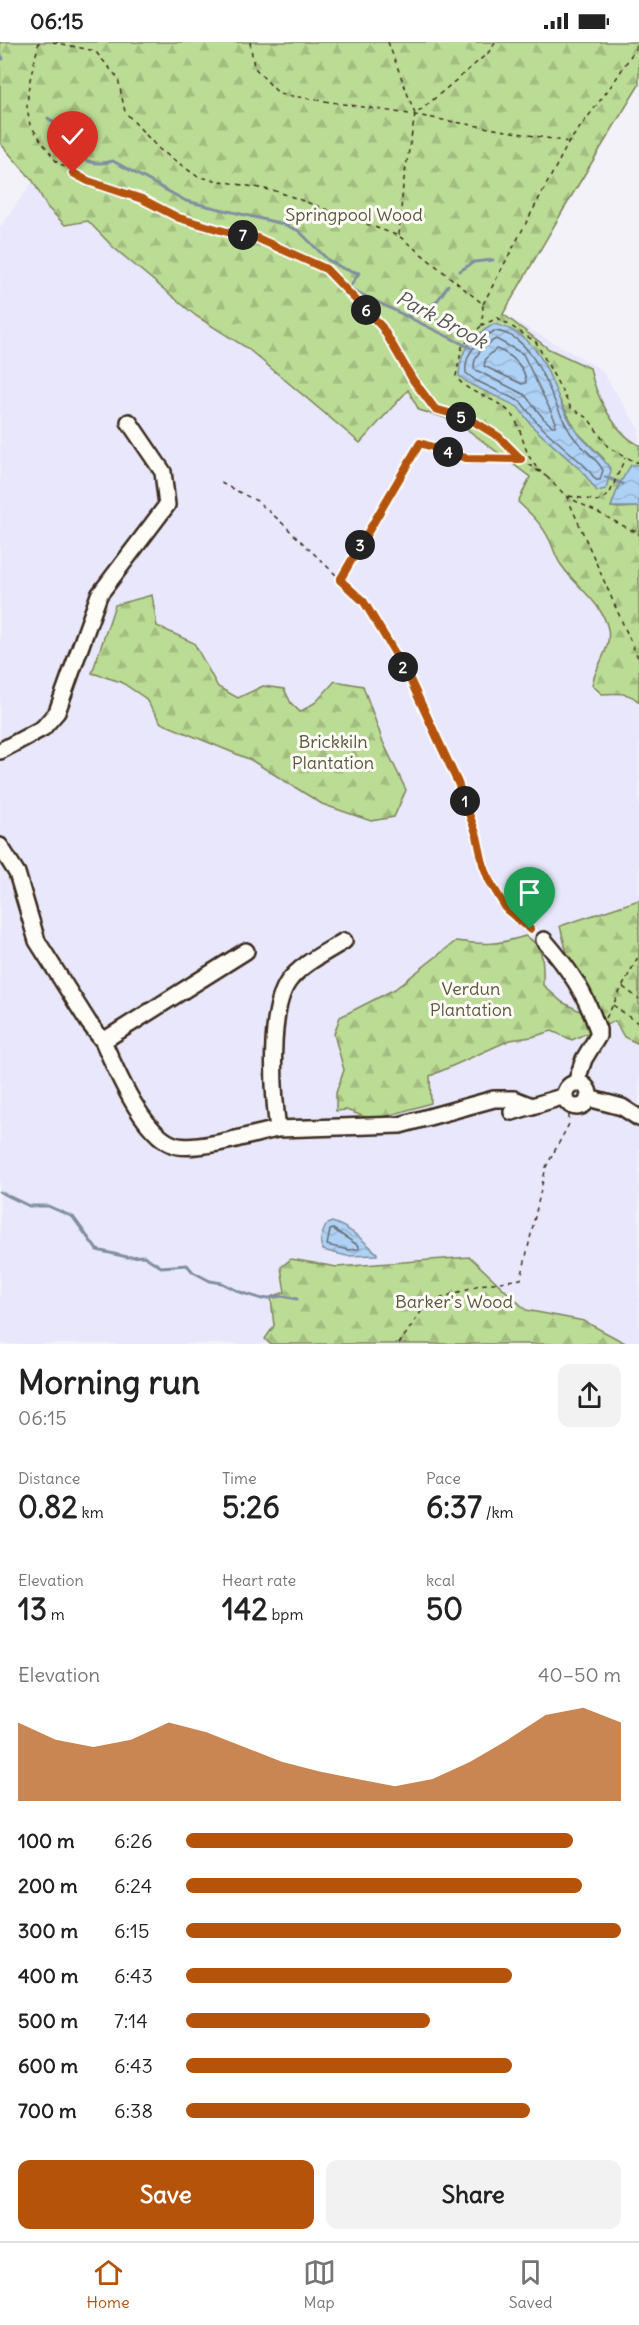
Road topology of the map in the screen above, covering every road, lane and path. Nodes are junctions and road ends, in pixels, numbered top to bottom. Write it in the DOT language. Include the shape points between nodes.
graph roads {
  1 [pos="39,42"];
  2 [pos="53,42"];
  3 [pos="250,42"];
  4 [pos="388,42"];
  5 [pos="496,42"];
  6 [pos="639,43"];
  7 [pos="415,115"];
  8 [pos="569,142"];
  9 [pos="399,236"];
  10 [pos="483,304"];
  11 [pos="482,325"];
  12 [pos="129,422"];
  13 [pos="625,457"];
  14 [pos="521,459"];
  15 [pos="639,463"];
  16 [pos="547,477"];
  17 [pos="221,483"];
  18 [pos="566,496"];
  19 [pos="628,530"];
  20 [pos="639,530"];
  21 [pos="639,534"];
  22 [pos="340,580"];
  23 [pos="639,660"];
  24 [pos="0,751"];
  25 [pos="0,846"];
  26 [pos="544,940"];
  27 [pos="344,941"];
  28 [pos="246,951"];
  29 [pos="639,955"];
  30 [pos="623,986"];
  31 [pos="639,999"];
  32 [pos="613,1005"];
  33 [pos="605,1020"];
  34 [pos="639,1024"];
  35 [pos="103,1041"];
  36 [pos="576,1083"];
  37 [pos="588,1098"];
  38 [pos="567,1100"];
  39 [pos="532,1106"];
  40 [pos="512,1112"];
  41 [pos="639,1118"];
  42 [pos="278,1129"];
  43 [pos="399,1344"];
  1 -- 14 [label="path" via="27,107 30,125 56,161 88,181 142,199 179,218 257,238 326,269 382,327 435,409 470,419 499,437"];
  2 -- 9 [label="path" via="95,51 118,78 125,112 159,148 198,177 276,191"];
  3 -- 7 [label="path" via="255,67 279,94"];
  4 -- 7 [label="path"];
  5 -- 7 [label="path"];
  6 -- 8 [label="path"];
  7 -- 8 [label="path"];
  7 -- 9 [label="path"];
  8 -- 10 [label="path"];
  9 -- 10 [label="path"];
  10 -- 11 [label="path"];
  11 -- 13 [label="path" via="498,318 536,342 571,408 588,418 608,447"];
  11 -- 16 [label="path" via="462,347 456,376 461,384 497,401 512,416 531,463"];
  12 -- 24 [label="lane" via="163,472 167,505 99,596 57,712 43,728"];
  13 -- 15 [label="path"];
  13 -- 18 [label="path" via="609,495 598,501"];
  14 -- 16 [label="path"];
  14 -- 22 [label="path" via="466,458 420,443"];
  16 -- 18 [label="path"];
  17 -- 22 [label="path" via="257,501"];
  18 -- 19 [label="path"];
  18 -- 23 [label="path"];
  19 -- 20 [label="path"];
  19 -- 21 [label="path"];
  22 -- 26 [label="path" via="364,602 407,673 458,783 496,894 507,910"];
  25 -- 35 [label="lane" via="17,873 37,941"];
  26 -- 36 [label="lane" via="571,972 598,1030"];
  27 -- 42 [label="lane" via="314,959 286,985 278,1011 273,1072"];
  28 -- 35 [label="lane"];
  29 -- 30 [label="path"];
  30 -- 31 [label="path"];
  30 -- 32 [label="path"];
  32 -- 33 [label="path"];
  32 -- 34 [label="path"];
  35 -- 42 [label="lane" via="123,1085 156,1135 177,1146"];
  36 -- 37 [label="lane" via="588,1090"];
  36 -- 38 [label="lane" via="569,1086"];
  37 -- 38 [label="lane" via="581,1106"];
  37 -- 41 [label="lane" via="622,1107"];
  38 -- 39 [label="lane"];
  38 -- 43 [label="path" via="570,1124 546,1167 521,1279 479,1285 427,1303"];
  39 -- 40 [label="lane"];
  39 -- 42 [label="lane" via="514,1099 494,1099 400,1125"];
}
